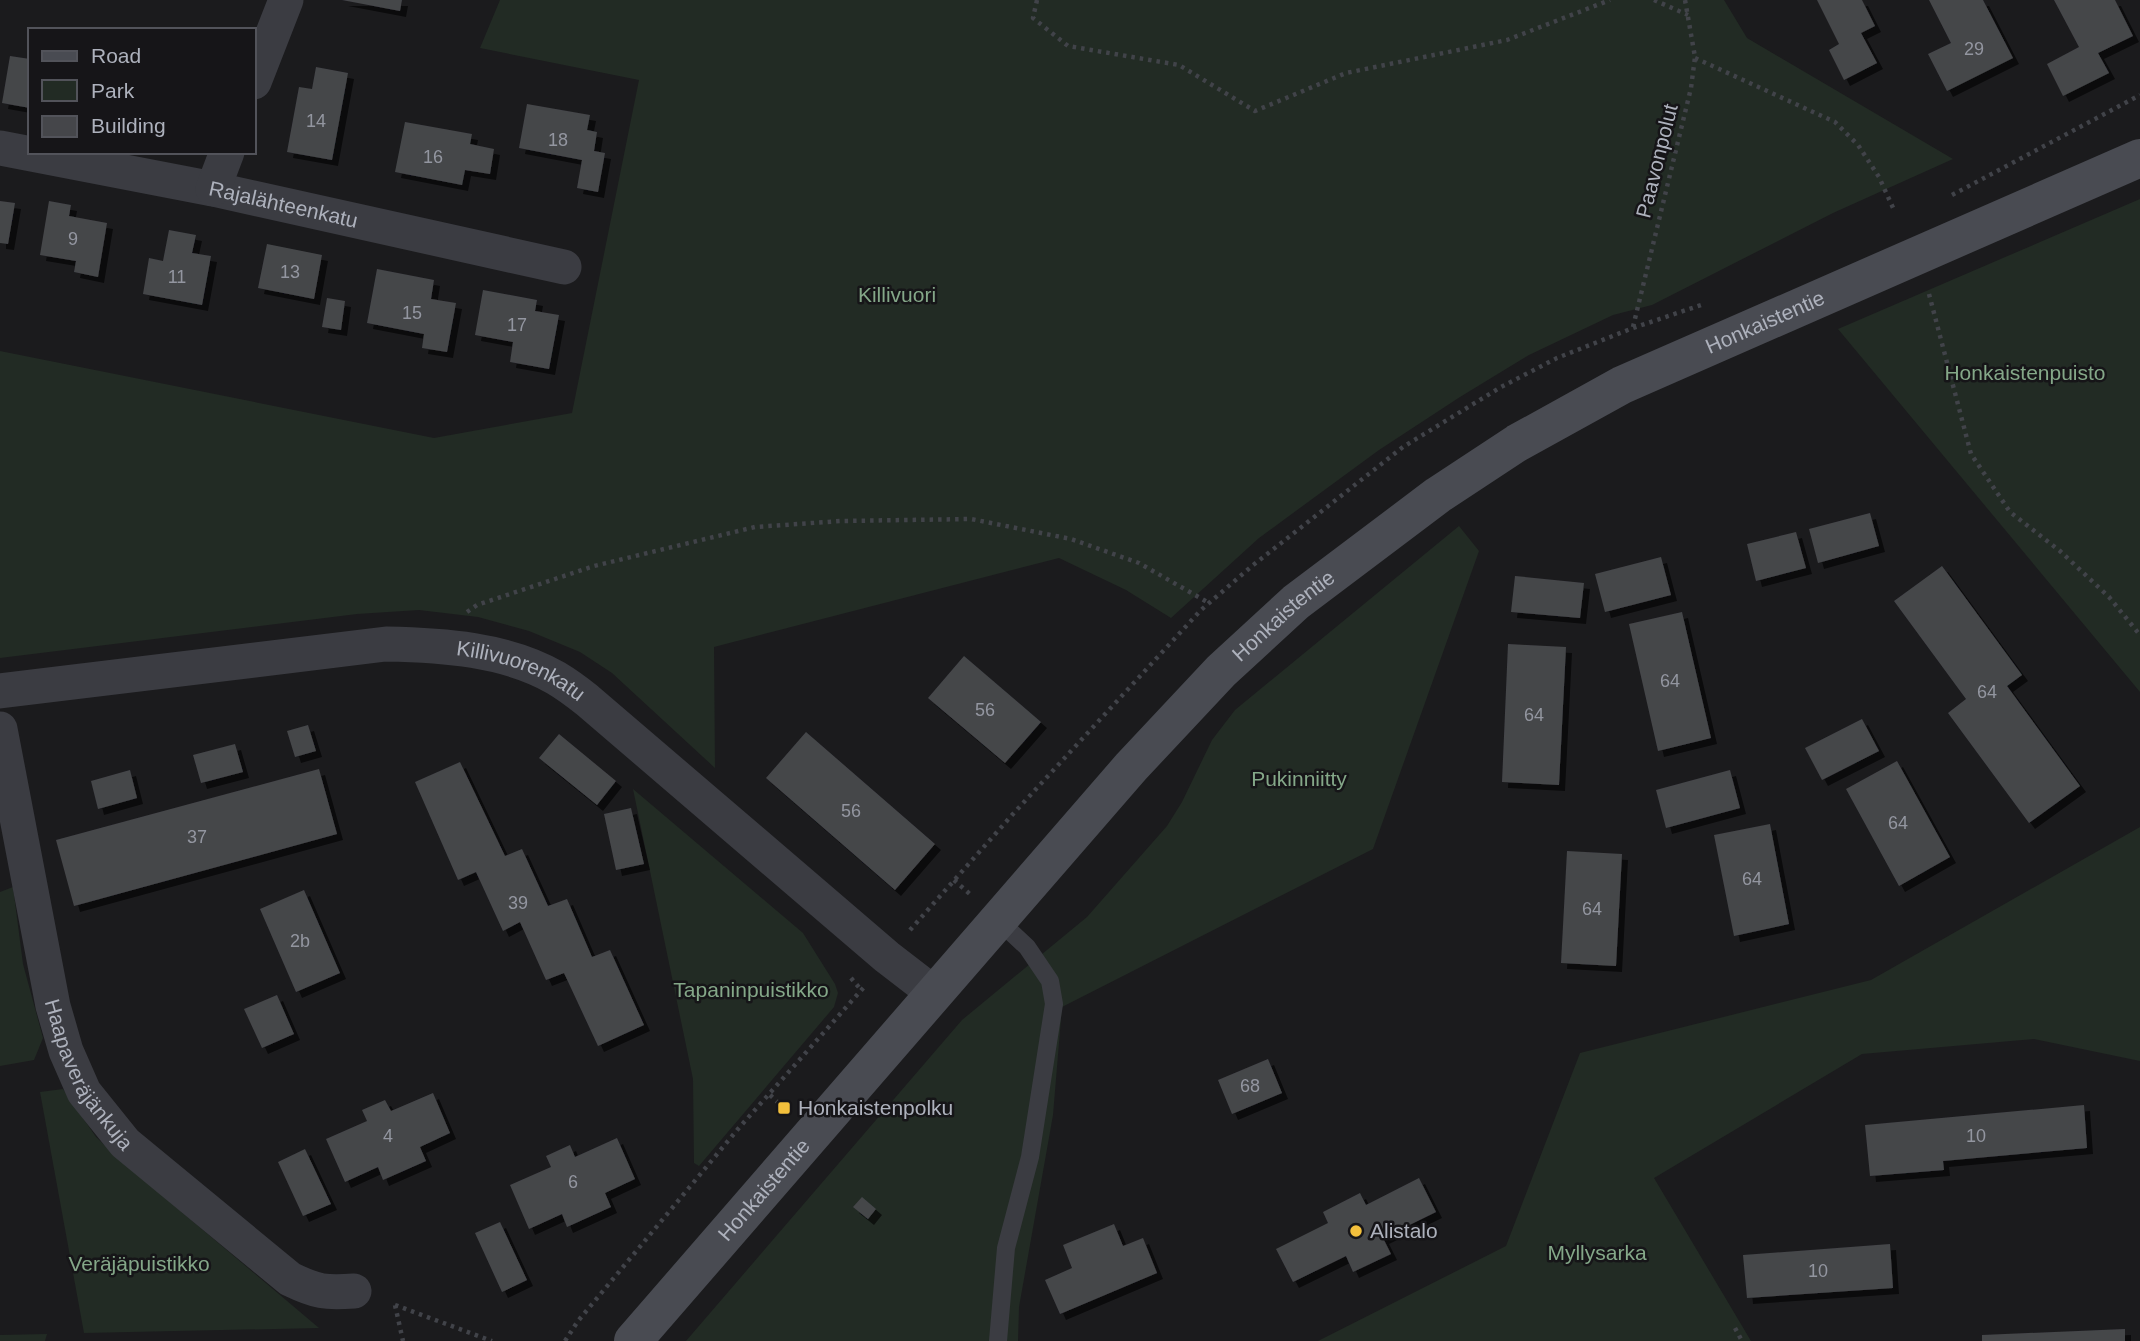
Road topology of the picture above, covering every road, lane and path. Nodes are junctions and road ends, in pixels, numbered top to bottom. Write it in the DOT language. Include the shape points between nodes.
graph roads {
  1 [pos="285,0"];
  2 [pos="1037,0"];
  3 [pos="1610,0"];
  4 [pos="1654,0"];
  5 [pos="1685,0"];
  6 [pos="1688,15"];
  7 [pos="1695,57"];
  8 [pos="256,77"];
  9 [pos="0,148"];
  10 [pos="28,153"];
  11 [pos="31,154"];
  12 [pos="226,154"];
  13 [pos="2140,158"];
  14 [pos="213,189"];
  15 [pos="1894,210"];
  16 [pos="564,267"];
  17 [pos="1928,289"];
  18 [pos="1633,328"];
  19 [pos="1209,603"];
  20 [pos="458,618"];
  21 [pos="2140,635"];
  22 [pos="0,691"];
  23 [pos="0,729"];
  24 [pos="997,919"];
  25 [pos="845,971"];
  26 [pos="862,991"];
  27 [pos="935,994"];
  28 [pos="769,1094"];
  29 [pos="785,1108"];
  30 [pos="355,1291"];
  31 [pos="395,1305"];
  32 [pos="1735,1328"];
  33 [pos="492,1341"];
  34 [pos="633,1341"];
  35 [pos="998,1341"];
  36 [pos="1742,1341"];
  1 -- 8 [label="street"];
  2 -- 3 [label="path" via="1033,18 1068,46 1179,65 1255,111 1346,73 1507,40"];
  4 -- 6 [label="path"];
  5 -- 6 [label="path, Paavonpolut"];
  6 -- 7 [label="path, Paavonpolut"];
  7 -- 15 [label="path" via="1835,122 1858,145"];
  7 -- 18 [label="path, Paavonpolut"];
  9 -- 10 [label="street, Rajalähteenkatu"];
  11 -- 14 [label="street, Rajalähteenkatu"];
  12 -- 14 [label="street"];
  13 -- 24 [label="street, Honkaistentie" via="1622,385 1483,465 1296,602 1221,671"];
  14 -- 16 [label="street, Rajalähteenkatu"];
  17 -- 21 [label="path" via="1971,454 2010,512 2109,597"];
  19 -- 20 [label="path" via="1139,563 1071,539 971,519 841,521 755,527 594,566 477,605"];
  22 -- 27 [label="street, Killivuorenkatu" via="386,644 430,645 516,660 555,677 587,700"];
  23 -- 30 [label="street, Haapaveräjänkuja" via="53,1006 84,1092 125,1143 290,1279 313,1290"];
  24 -- 27 [label="street, Honkaistentie"];
  24 -- 35 [label="lane" via="1027,947 1050,981 1054,1004 1030,1157 1006,1248"];
  25 -- 26 [label="path"];
  27 -- 34 [label="street, Honkaistentie"];
  28 -- 29 [label="path"];
  31 -- 33 [label="path"];
  32 -- 36 [label="path"];
}
